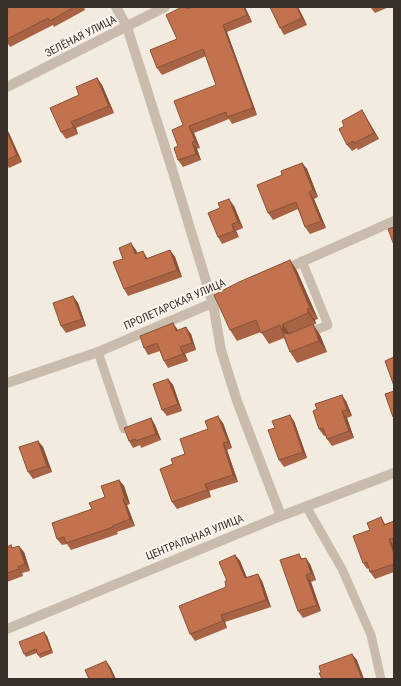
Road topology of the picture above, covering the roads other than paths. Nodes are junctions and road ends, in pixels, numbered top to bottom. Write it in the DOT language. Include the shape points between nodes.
graph roads {
  1 [pos="116,7"];
  2 [pos="165,7"];
  3 [pos="127,27"];
  4 [pos="7,87"];
  5 [pos="394,221"];
  6 [pos="302,261"];
  7 [pos="274,274"];
  8 [pos="224,296"];
  9 [pos="213,304"];
  10 [pos="295,339"];
  11 [pos="98,352"];
  12 [pos="7,382"];
  13 [pos="124,429"];
  14 [pos="394,473"];
  15 [pos="306,506"];
  16 [pos="281,516"];
  17 [pos="7,629"];
  18 [pos="381,679"];
  1 -- 3 [label="street"];
  2 -- 3 [label="street, ЗЕЛЁНАЯ УЛИЦА"];
  3 -- 4 [label="street, ЗЕЛЁНАЯ УЛИЦА"];
  3 -- 9 [label="street"];
  5 -- 6 [label="street"];
  6 -- 7 [label="street"];
  6 -- 10 [label="lane" via="328,325"];
  8 -- 9 [label="street, ПРОЛЕТАРСКАЯ УЛИЦА"];
  9 -- 11 [label="street, ПРОЛЕТАРСКАЯ УЛИЦА"];
  9 -- 16 [label="street" via="236,401"];
  11 -- 12 [label="street, ПРОЛЕТАРСКАЯ УЛИЦА"];
  11 -- 13 [label="lane"];
  14 -- 15 [label="street, ЦЕНТРАЛЬНАЯ УЛИЦА"];
  15 -- 16 [label="street, ЦЕНТРАЛЬНАЯ УЛИЦА"];
  15 -- 18 [label="lane" via="342,568 368,628"];
  16 -- 17 [label="street, ЦЕНТРАЛЬНАЯ УЛИЦА"];
}
